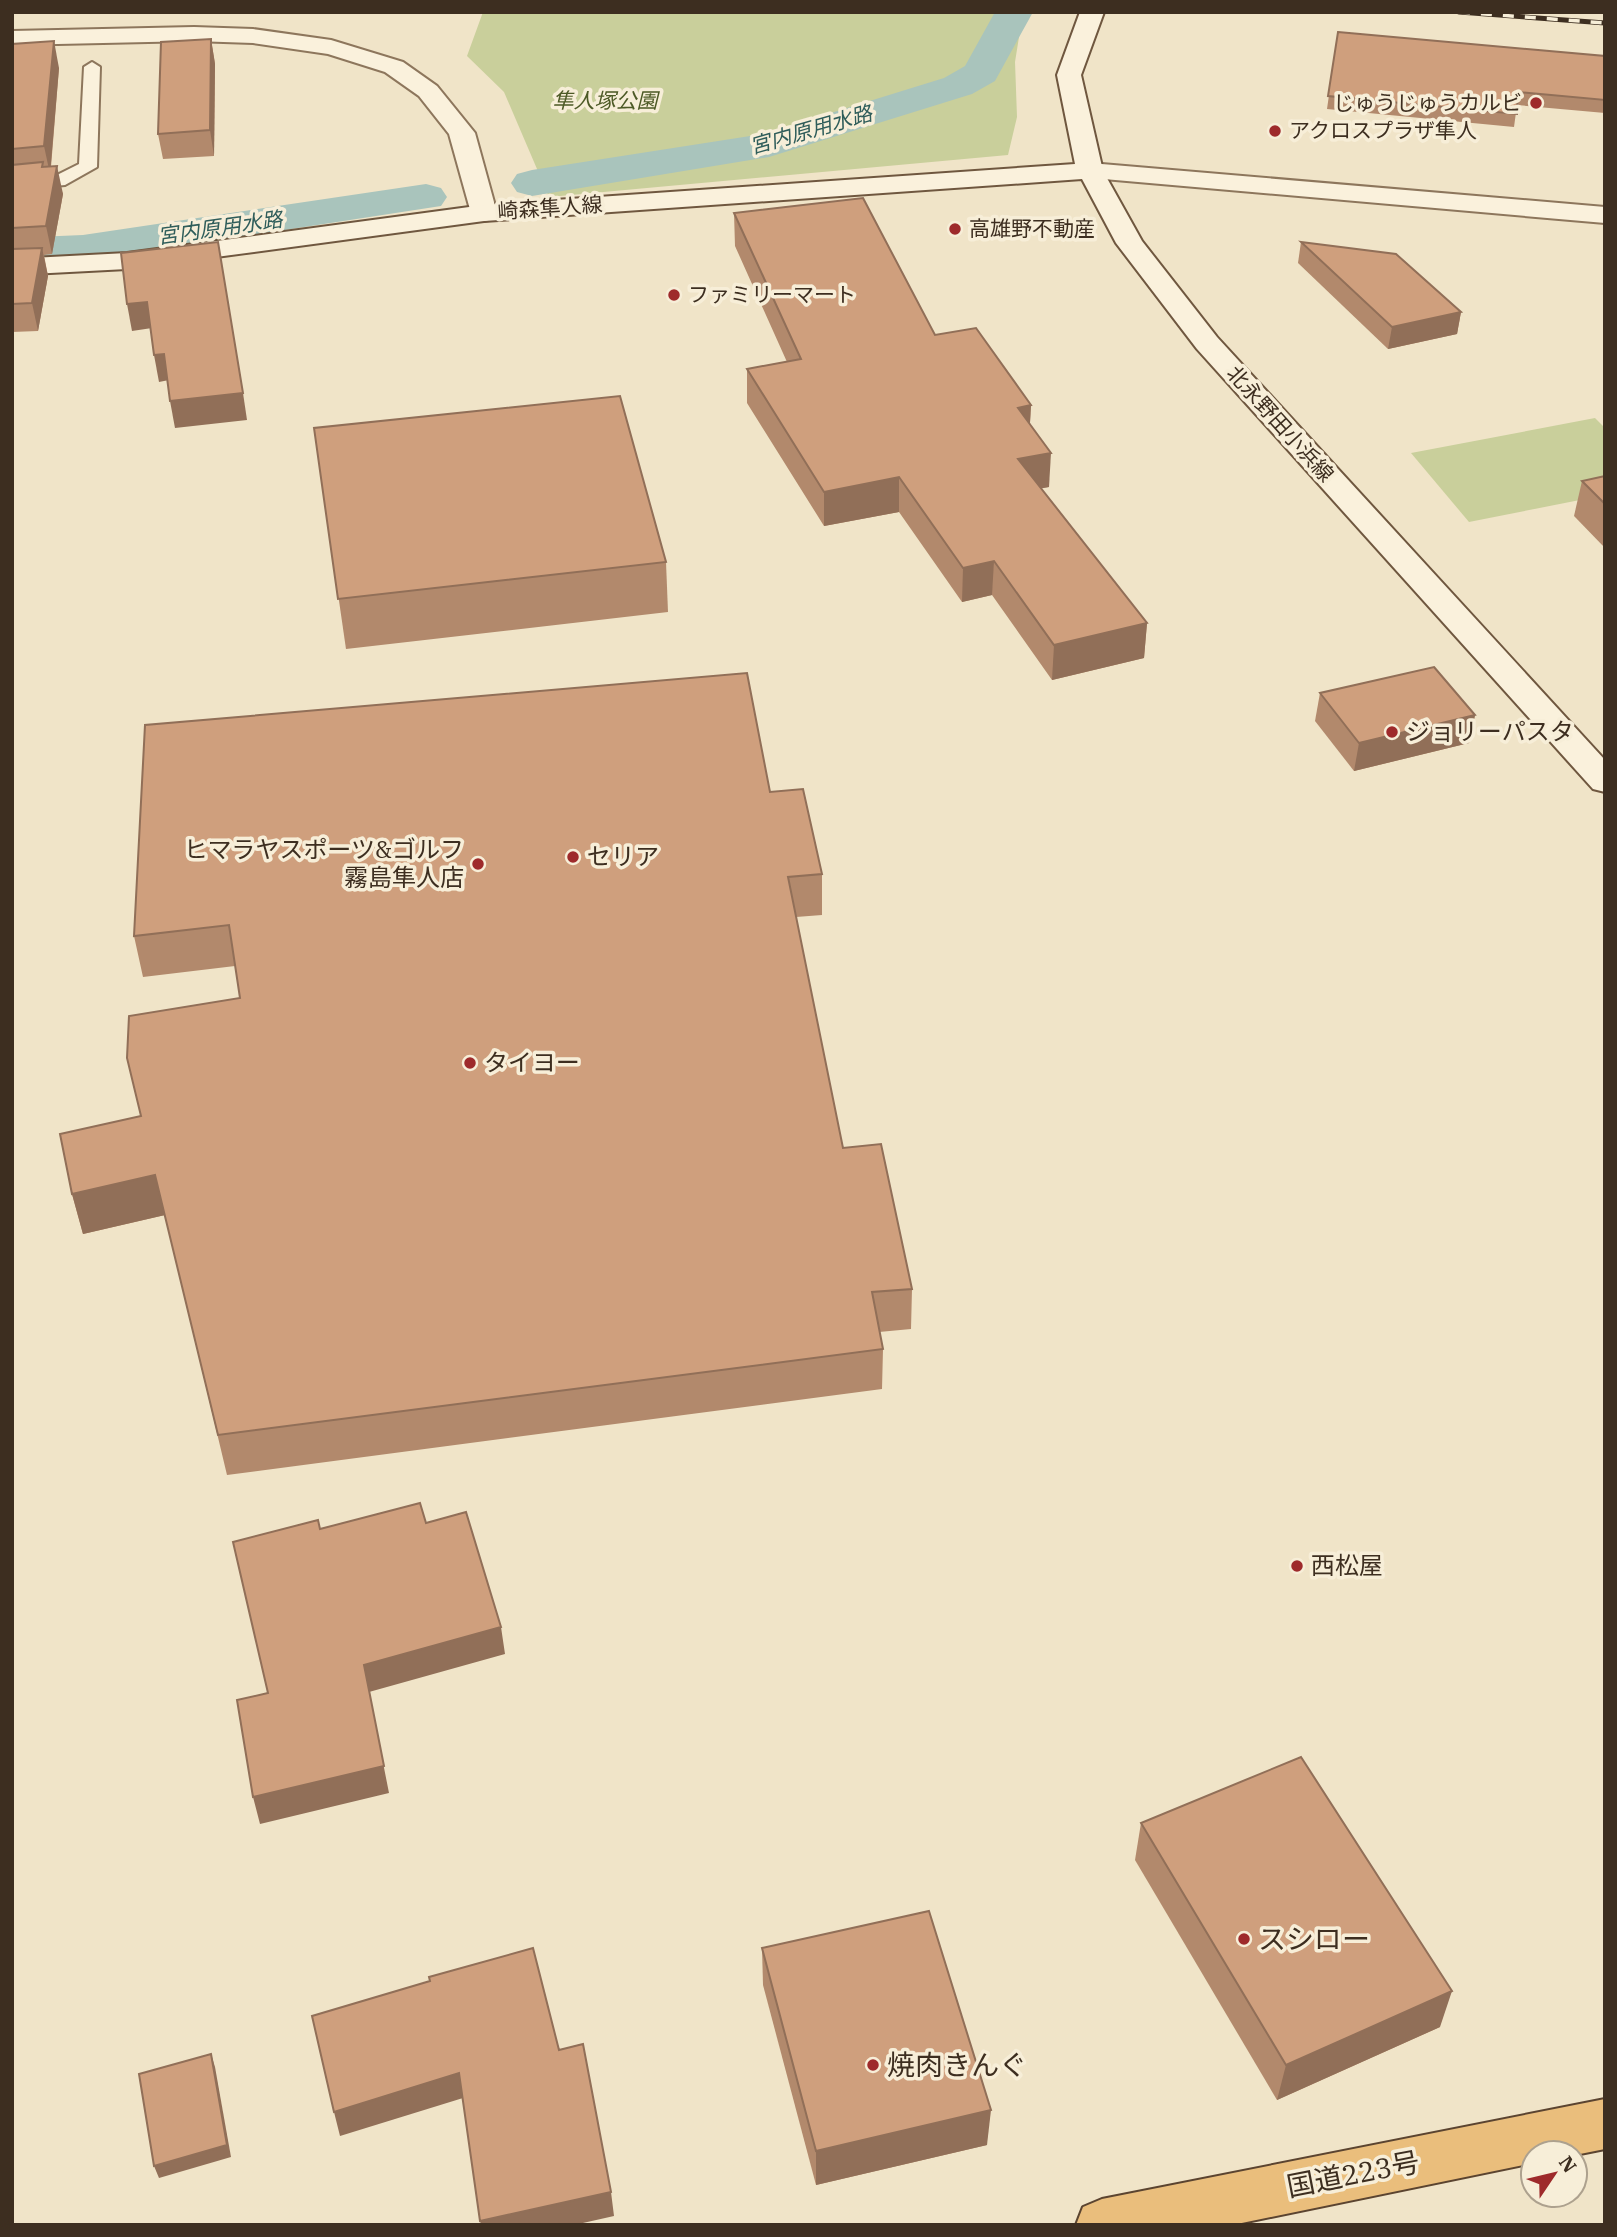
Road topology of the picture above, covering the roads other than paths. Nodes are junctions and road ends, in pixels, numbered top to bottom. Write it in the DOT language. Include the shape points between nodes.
graph roads {
  1 [pos="1092,12"];
  2 [pos="12,38"];
  3 [pos="92,67"];
  4 [pos="1090,171"];
  5 [pos="12,185"];
  6 [pos="484,213"];
  7 [pos="1605,215"];
  8 [pos="12,267"];
  9 [pos="1605,781"];
  10 [pos="1605,2124"];
  11 [pos="1102,2225"];
  1 -- 4 [label="main road, 北永野田小浜線" via="1069,75"];
  2 -- 6 [label="main road" via="253,36 331,47 394,67 428,90 462,132"];
  3 -- 5 [label="lane" via="88,166 60,181"];
  4 -- 6 [label="main road, 崎森隼人線"];
  4 -- 7 [label="main road, 崎森隼人線"];
  4 -- 9 [label="main road, 北永野田小浜線" via="1130,243 1207,344"];
  6 -- 8 [label="main road, 崎森隼人線" via="127,261"];
  10 -- 11 [label="highway, 国道223号"];
}
